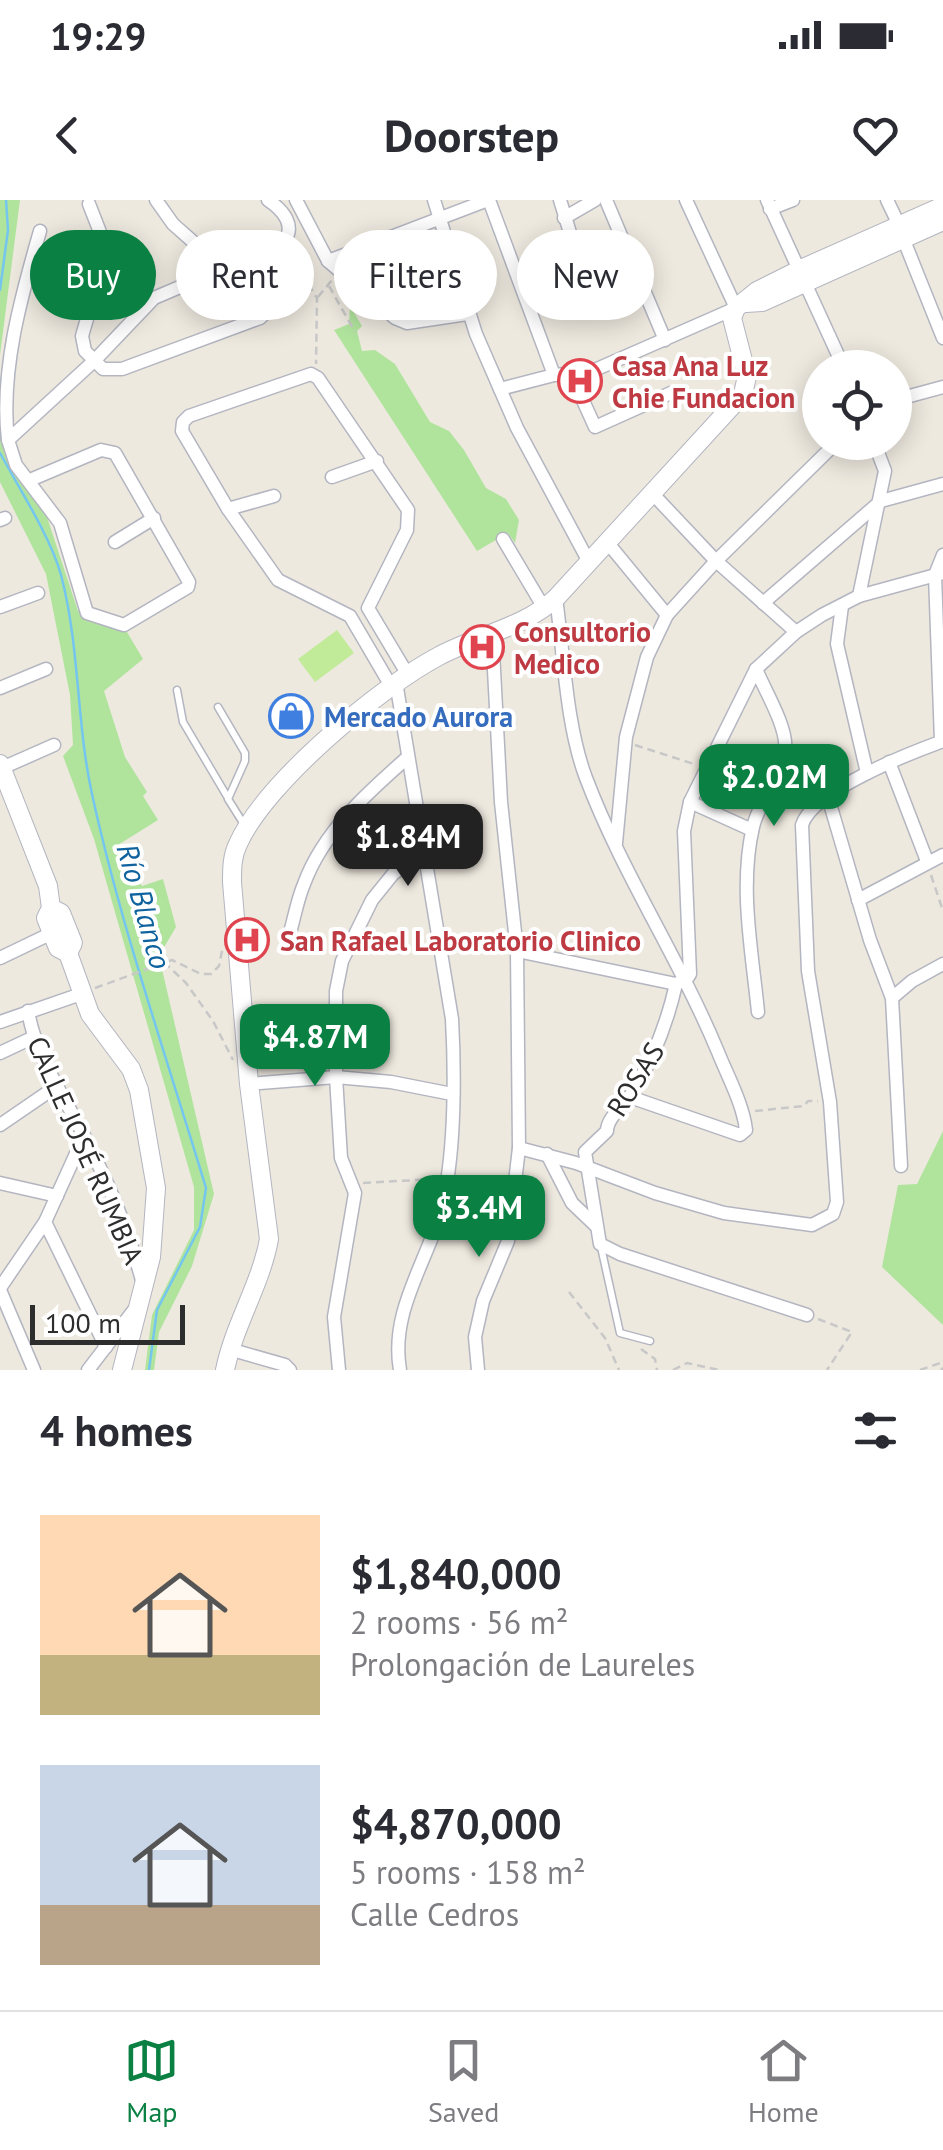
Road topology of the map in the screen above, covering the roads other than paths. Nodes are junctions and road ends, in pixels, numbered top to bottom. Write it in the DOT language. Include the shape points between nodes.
graph roads {
  1 [pos="156,200"];
  2 [pos="268,200"];
  3 [pos="296,200"];
  4 [pos="434,200"];
  5 [pos="489,200"];
  6 [pos="560,200"];
  7 [pos="595,200"];
  8 [pos="606,200"];
  9 [pos="686,200"];
  10 [pos="793,200"];
  11 [pos="887,200"];
  12 [pos="89,204"];
  13 [pos="769,204"];
  14 [pos="943,206"];
  15 [pos="564,218"];
  16 [pos="442,220"];
  17 [pos="943,221"];
  18 [pos="179,230"];
  19 [pos="289,230"];
  20 [pos="445,230"];
  21 [pos="568,230"];
  22 [pos="901,232"];
  23 [pos="328,261"];
  24 [pos="30,266"];
  25 [pos="334,266"];
  26 [pos="804,275"];
  27 [pos="176,289"];
  28 [pos="741,305"];
  29 [pos="255,320"];
  30 [pos="400,320"];
  31 [pos="427,320"];
  32 [pos="470,320"];
  33 [pos="943,338"];
  34 [pos="664,340"];
  35 [pos="836,350"];
  36 [pos="94,360"];
  37 [pos="571,374"];
  38 [pos="554,376"];
  39 [pos="943,387"];
  40 [pos="500,389"];
  41 [pos="673,392"];
  42 [pos="912,395"];
  43 [pos="8,440"];
  44 [pos="819,460"];
  45 [pos="881,460"];
  46 [pos="377,461"];
  47 [pos="332,476"];
  48 [pos="30,480"];
  49 [pos="943,484"];
  50 [pos="652,493"];
  51 [pos="274,496"];
  52 [pos="881,501"];
  53 [pos="228,509"];
  54 [pos="154,518"];
  55 [pos="504,539"];
  56 [pos="115,542"];
  57 [pos="607,542"];
  58 [pos="943,555"];
  59 [pos="716,561"];
  60 [pos="589,562"];
  61 [pos="939,574"];
  62 [pos="38,593"];
  63 [pos="859,596"];
  64 [pos="763,602"];
  65 [pos="550,603"];
  66 [pos="842,606"];
  67 [pos="0,607"];
  68 [pos="667,615"];
  69 [pos="492,632"];
  70 [pos="796,632"];
  71 [pos="46,669"];
  72 [pos="756,670"];
  73 [pos="398,681"];
  74 [pos="0,688"];
  75 [pos="177,690"];
  76 [pos="218,708"];
  77 [pos="942,741"];
  78 [pos="54,745"];
  79 [pos="408,758"];
  80 [pos="889,762"];
  81 [pos="1,766"];
  82 [pos="867,773"];
  83 [pos="828,797"];
  84 [pos="228,799"];
  85 [pos="690,802"];
  86 [pos="246,828"];
  87 [pos="752,830"];
  88 [pos="616,846"];
  89 [pos="423,852"];
  90 [pos="943,855"];
  91 [pos="928,866"];
  92 [pos="858,900"];
  93 [pos="51,908"];
  94 [pos="292,930"];
  95 [pos="52,934"];
  96 [pos="517,951"];
  97 [pos="68,953"];
  98 [pos="0,958"];
  99 [pos="943,964"];
  100 [pos="681,982"];
  101 [pos="81,994"];
  102 [pos="892,998"];
  103 [pos="28,1011"];
  104 [pos="758,1012"];
  105 [pos="0,1022"];
  106 [pos="34,1037"];
  107 [pos="0,1054"];
  108 [pos="336,1077"];
  109 [pos="248,1084"];
  110 [pos="57,1086"];
  111 [pos="452,1094"];
  112 [pos="630,1097"];
  113 [pos="0,1125"];
  114 [pos="84,1136"];
  115 [pos="519,1148"];
  116 [pos="547,1154"];
  117 [pos="586,1166"];
  118 [pos="901,1166"];
  119 [pos="0,1183"];
  120 [pos="57,1196"];
  121 [pos="45,1222"];
  122 [pos="595,1224"];
  123 [pos="600,1244"];
  124 [pos="0,1257"];
  125 [pos="18,1262"];
  126 [pos="0,1289"];
  127 [pos="143,1294"];
  128 [pos="807,1315"];
  129 [pos="650,1341"];
  130 [pos="106,1348"];
  131 [pos="229,1349"];
  132 [pos="34,1370"];
  133 [pos="88,1370"];
  134 [pos="122,1370"];
  135 [pos="224,1370"];
  136 [pos="290,1370"];
  137 [pos="339,1370"];
  138 [pos="400,1370"];
  139 [pos="478,1370"];
  1 -- 18 [label="street"];
  2 -- 19 [label="street" via="284,213"];
  3 -- 23 [label="street"];
  4 -- 16 [label="street"];
  5 -- 16 [label="street"];
  5 -- 38 [label="street"];
  6 -- 15 [label="street"];
  7 -- 15 [label="street"];
  8 -- 34 [label="street"];
  9 -- 28 [label="street"];
  10 -- 13 [label="street"];
  11 -- 22 [label="street"];
  12 -- 36 [label="street" via="107,250 82,336"];
  13 -- 26 [label="street"];
  14 -- 22 [label="main road"];
  15 -- 21 [label="street"];
  16 -- 20 [label="street"];
  16 -- 23 [label="street"];
  17 -- 22 [label="main road"];
  22 -- 26 [label="main road"];
  22 -- 33 [label="street"];
  23 -- 25 [label="street"];
  24 -- 43 [label="street" via="8,368"];
  26 -- 28 [label="main road" via="762,302"];
  26 -- 35 [label="street"];
  27 -- 36 [label="street" via="154,298"];
  28 -- 34 [label="street"];
  28 -- 50 [label="main road" via="732,318 745,390"];
  29 -- 36 [label="street" via="122,370 103,370"];
  30 -- 31 [label="street"];
  32 -- 40 [label="street"];
  34 -- 37 [label="street"];
  36 -- 43 [label="street"];
  37 -- 38 [label="street"];
  37 -- 41 [label="street" via="595,427"];
  38 -- 40 [label="street"];
  39 -- 42 [label="street"];
  40 -- 60 [label="street"];
  43 -- 48 [label="street"];
  44 -- 59 [label="street"];
  45 -- 52 [label="street"];
  46 -- 47 [label="street"];
  46 -- 53 [label="street" via="311,374 183,422 182,432"];
  46 -- 73 [label="street" via="409,520 368,608"];
  48 -- 54 [label="street" via="101,450 114,453"];
  48 -- 54 [label="street" via="60,523 87,613 124,626 190,582"];
  49 -- 52 [label="street"];
  50 -- 57 [label="main road"];
  50 -- 59 [label="street"];
  51 -- 53 [label="street"];
  52 -- 63 [label="street"];
  52 -- 64 [label="street"];
  53 -- 73 [label="street" via="278,580 350,616"];
  54 -- 56 [label="street"];
  55 -- 65 [label="street"];
  57 -- 60 [label="main road"];
  57 -- 68 [label="street"];
  58 -- 61 [label="street"];
  59 -- 64 [label="street"];
  59 -- 68 [label="street"];
  60 -- 65 [label="main road"];
  61 -- 63 [label="street"];
  61 -- 77 [label="street"];
  62 -- 67 [label="street"];
  63 -- 66 [label="street"];
  64 -- 70 [label="street"];
  65 -- 69 [label="main road"];
  65 -- 88 [label="street" via="577,746"];
  66 -- 70 [label="street"];
  66 -- 82 [label="street" via="837,644"];
  68 -- 88 [label="street" via="647,657 626,742"];
  69 -- 73 [label="main road"];
  69 -- 96 [label="street"];
  70 -- 72 [label="street"];
  71 -- 74 [label="street"];
  72 -- 85 [label="street"];
  72 -- 87 [label="street" via="786,751"];
  73 -- 79 [label="street"];
  73 -- 86 [label="main road" via="344,722"];
  75 -- 84 [label="lane" via="183,722"];
  76 -- 84 [label="lane" via="246,756"];
  77 -- 80 [label="street"];
  78 -- 81 [label="street"];
  79 -- 89 [label="street"];
  79 -- 94 [label="street" via="326,841 304,883"];
  80 -- 82 [label="street"];
  80 -- 91 [label="street"];
  81 -- 93 [label="main road"];
  82 -- 83 [label="street"];
  83 -- 92 [label="street"];
  83 -- 117 [label="street" via="802,826 808,972 830,1102 837,1202 832,1214 812,1225 724,1213"];
  84 -- 86 [label="lane"];
  85 -- 87 [label="street"];
  85 -- 100 [label="street" via="684,830 690,974"];
  86 -- 109 [label="main road" via="232,864"];
  87 -- 104 [label="street" via="747,896"];
  88 -- 100 [label="street"];
  89 -- 108 [label="street" via="392,874 372,900 342,962"];
  89 -- 111 [label="street" via="452,1019"];
  90 -- 91 [label="street"];
  91 -- 92 [label="street"];
  92 -- 102 [label="street"];
  93 -- 95 [label="main road" via="46,915"];
  93 -- 97 [label="main road" via="61,913 72,941"];
  95 -- 97 [label="main road"];
  95 -- 98 [label="street"];
  96 -- 100 [label="street"];
  96 -- 115 [label="street"];
  97 -- 101 [label="main road"];
  99 -- 102 [label="street"];
  100 -- 112 [label="street, ROSAS"];
  100 -- 112 [label="street" via="746,1130 743,1135"];
  101 -- 103 [label="street"];
  101 -- 127 [label="main road" via="139,1090 156,1188"];
  102 -- 118 [label="street"];
  103 -- 105 [label="street"];
  103 -- 106 [label="street, CALLE JOSÉ RUMBIA"];
  106 -- 107 [label="street"];
  106 -- 110 [label="street, CALLE JOSÉ RUMBIA"];
  108 -- 109 [label="street"];
  108 -- 111 [label="street"];
  108 -- 137 [label="street" via="341,1158 355,1193 334,1317"];
  109 -- 131 [label="main road" via="268,1239"];
  110 -- 113 [label="street"];
  110 -- 114 [label="street, CALLE JOSÉ RUMBIA"];
  111 -- 138 [label="street" via="444,1202 402,1312"];
  112 -- 117 [label="street, ROSAS" via="586,1150"];
  114 -- 120 [label="street"];
  114 -- 127 [label="street, CALLE JOSÉ RUMBIA" via="134,1250"];
  115 -- 116 [label="street"];
  115 -- 139 [label="street" via="508,1242 475,1337"];
  116 -- 117 [label="street"];
  116 -- 122 [label="street" via="572,1203"];
  117 -- 122 [label="street"];
  119 -- 120 [label="street"];
  120 -- 121 [label="street"];
  121 -- 125 [label="street"];
  121 -- 130 [label="street"];
  122 -- 123 [label="street"];
  123 -- 128 [label="street"];
  123 -- 129 [label="lane" via="620,1332"];
  124 -- 125 [label="street"];
  125 -- 126 [label="street"];
  126 -- 132 [label="street"];
  127 -- 130 [label="street"];
  127 -- 134 [label="main road"];
  130 -- 133 [label="street"];
  131 -- 135 [label="main road"];
  131 -- 136 [label="street"];
}
